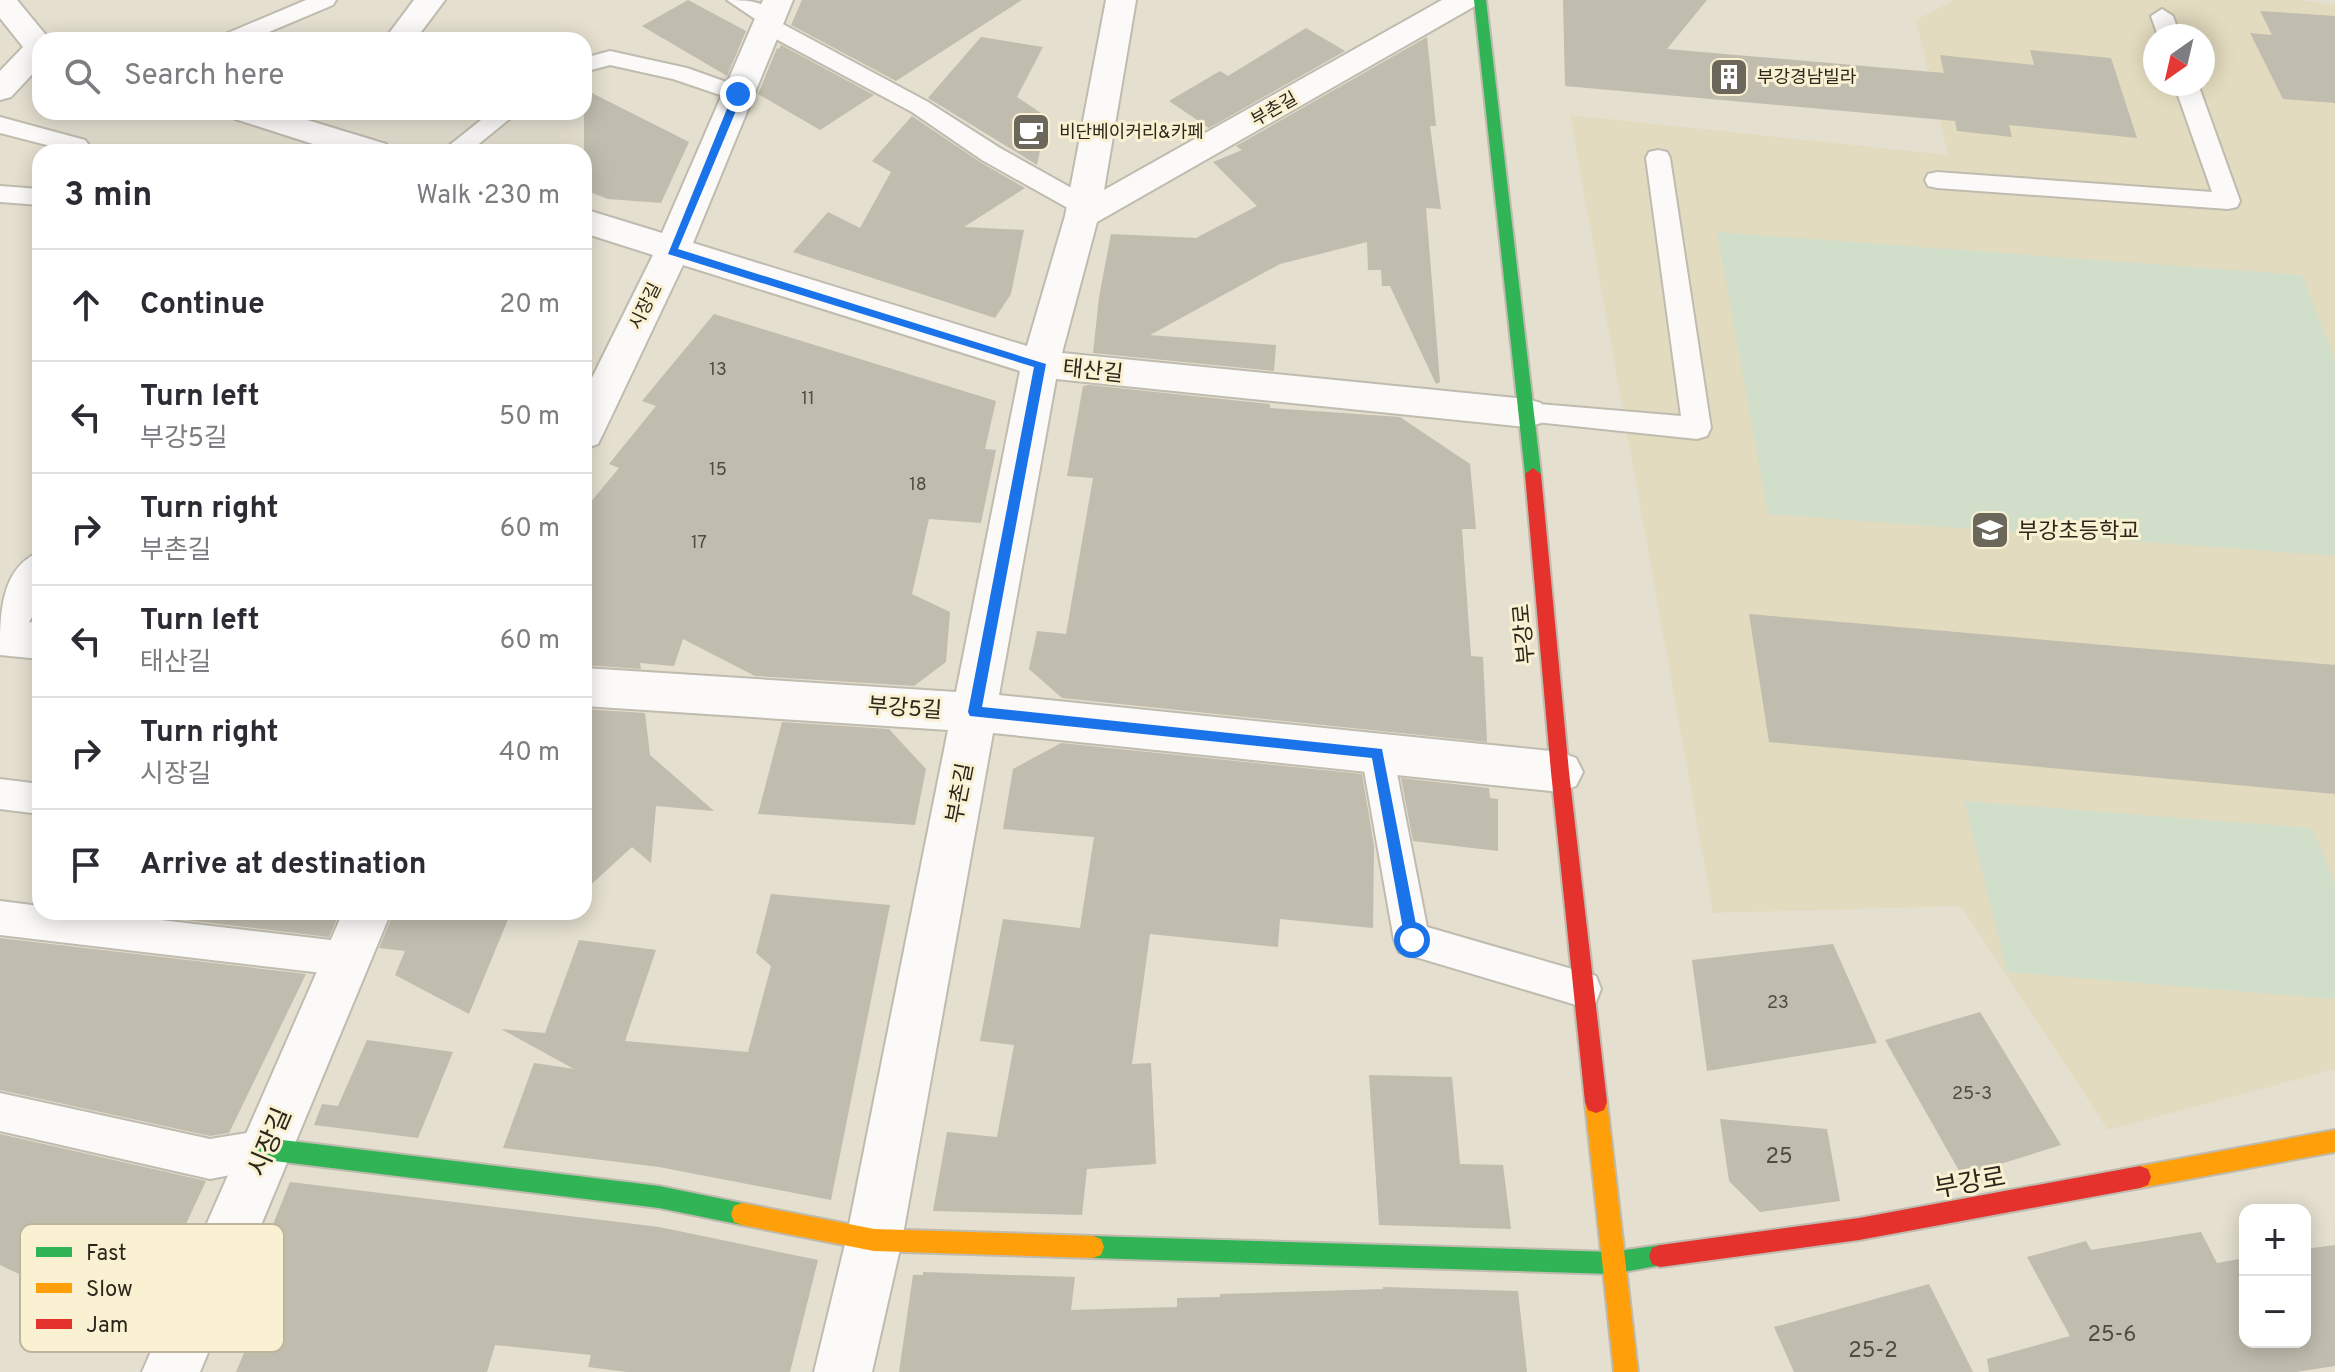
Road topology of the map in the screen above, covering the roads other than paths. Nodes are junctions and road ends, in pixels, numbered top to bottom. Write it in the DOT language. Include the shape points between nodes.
graph roads {
  1 [pos="1,0"];
  2 [pos="325,0"];
  3 [pos="430,0"];
  4 [pos="738,0"];
  5 [pos="1121,0"];
  6 [pos="1464,0"];
  7 [pos="1480,0"];
  8 [pos="772,15"];
  9 [pos="250,32"];
  10 [pos="405,32"];
  11 [pos="32,38"];
  12 [pos="32,56"];
  13 [pos="592,63"];
  14 [pos="0,90"];
  15 [pos="738,94"];
  16 [pos="2190,96"];
  17 [pos="276,120"];
  18 [pos="495,120"];
  19 [pos="0,125"];
  20 [pos="326,133"];
  21 [pos="73,144"];
  22 [pos="354,144"];
  23 [pos="464,144"];
  24 [pos="1658,158"];
  25 [pos="1937,180"];
  26 [pos="0,194"];
  27 [pos="32,196"];
  28 [pos="1083,211"];
  29 [pos="592,224"];
  30 [pos="672,251"];
  31 [pos="1040,364"];
  32 [pos="1527,413"];
  33 [pos="592,417"];
  34 [pos="32,581"];
  35 [pos="0,630"];
  36 [pos="0,637"];
  37 [pos="32,640"];
  38 [pos="592,688"];
  39 [pos="974,712"];
  40 [pos="1377,753"];
  41 [pos="1560,772"];
  42 [pos="0,794"];
  43 [pos="32,798"];
  44 [pos="0,918"];
  45 [pos="32,920"];
  46 [pos="42,920"];
  47 [pos="358,935"];
  48 [pos="1583,989"];
  49 [pos="0,1112"];
  50 [pos="2335,1141"];
  51 [pos="266,1149"];
  52 [pos="234,1224"];
  53 [pos="874,1240"];
  54 [pos="1612,1263"];
  55 [pos="180,1352"];
  56 [pos="171,1372"];
  57 [pos="843,1372"];
  58 [pos="1626,1372"];
  1 -- 11 [label="street"];
  2 -- 9 [label="lane"];
  3 -- 10 [label="street"];
  4 -- 8 [label="lane"];
  5 -- 28 [label="street, 부촌길"];
  6 -- 28 [label="street, 부촌길" via="1145,183"];
  7 -- 32 [label="street, 부강로"];
  8 -- 15 [label="street, 시장길"];
  8 -- 28 [label="lane"];
  12 -- 14 [label="street"];
  13 -- 15 [label="lane" via="610,58 679,73"];
  15 -- 30 [label="street, 시장길"];
  16 -- 25 [label="lane" via="2228,201"];
  17 -- 20 [label="street"];
  18 -- 23 [label="lane"];
  19 -- 21 [label="lane"];
  20 -- 22 [label="street"];
  24 -- 32 [label="lane" via="1697,428"];
  26 -- 27 [label="lane"];
  28 -- 31 [label="street, 부촌길"];
  29 -- 30 [label="street, 태산길"];
  30 -- 31 [label="street, 태산길"];
  30 -- 33 [label="street, 시장길"];
  31 -- 32 [label="street, 태산길"];
  31 -- 39 [label="street, 부촌길"];
  32 -- 41 [label="street, 부강로"];
  34 -- 35 [label="street"];
  36 -- 37 [label="street"];
  38 -- 39 [label="street, 부강5길"];
  39 -- 40 [label="street, 부강5길"];
  39 -- 53 [label="street, 부촌길"];
  40 -- 41 [label="street, 부강5길"];
  40 -- 48 [label="lane" via="1412,940"];
  41 -- 48 [label="street, 부강로"];
  42 -- 43 [label="lane"];
  44 -- 45 [label="lane"];
  46 -- 47 [label="lane"];
  47 -- 51 [label="street, 시장길"];
  48 -- 54 [label="street, 부강로"];
  49 -- 51 [label="lane" via="210,1159"];
  50 -- 54 [label="street, 부강로" via="1859,1229"];
  51 -- 52 [label="street, 시장길"];
  51 -- 53 [label="street" via="659,1197"];
  53 -- 54 [label="street"];
  53 -- 57 [label="street, 부촌길"];
  54 -- 58 [label="street, 부강로"];
  55 -- 56 [label="street, 시장길"];
}
